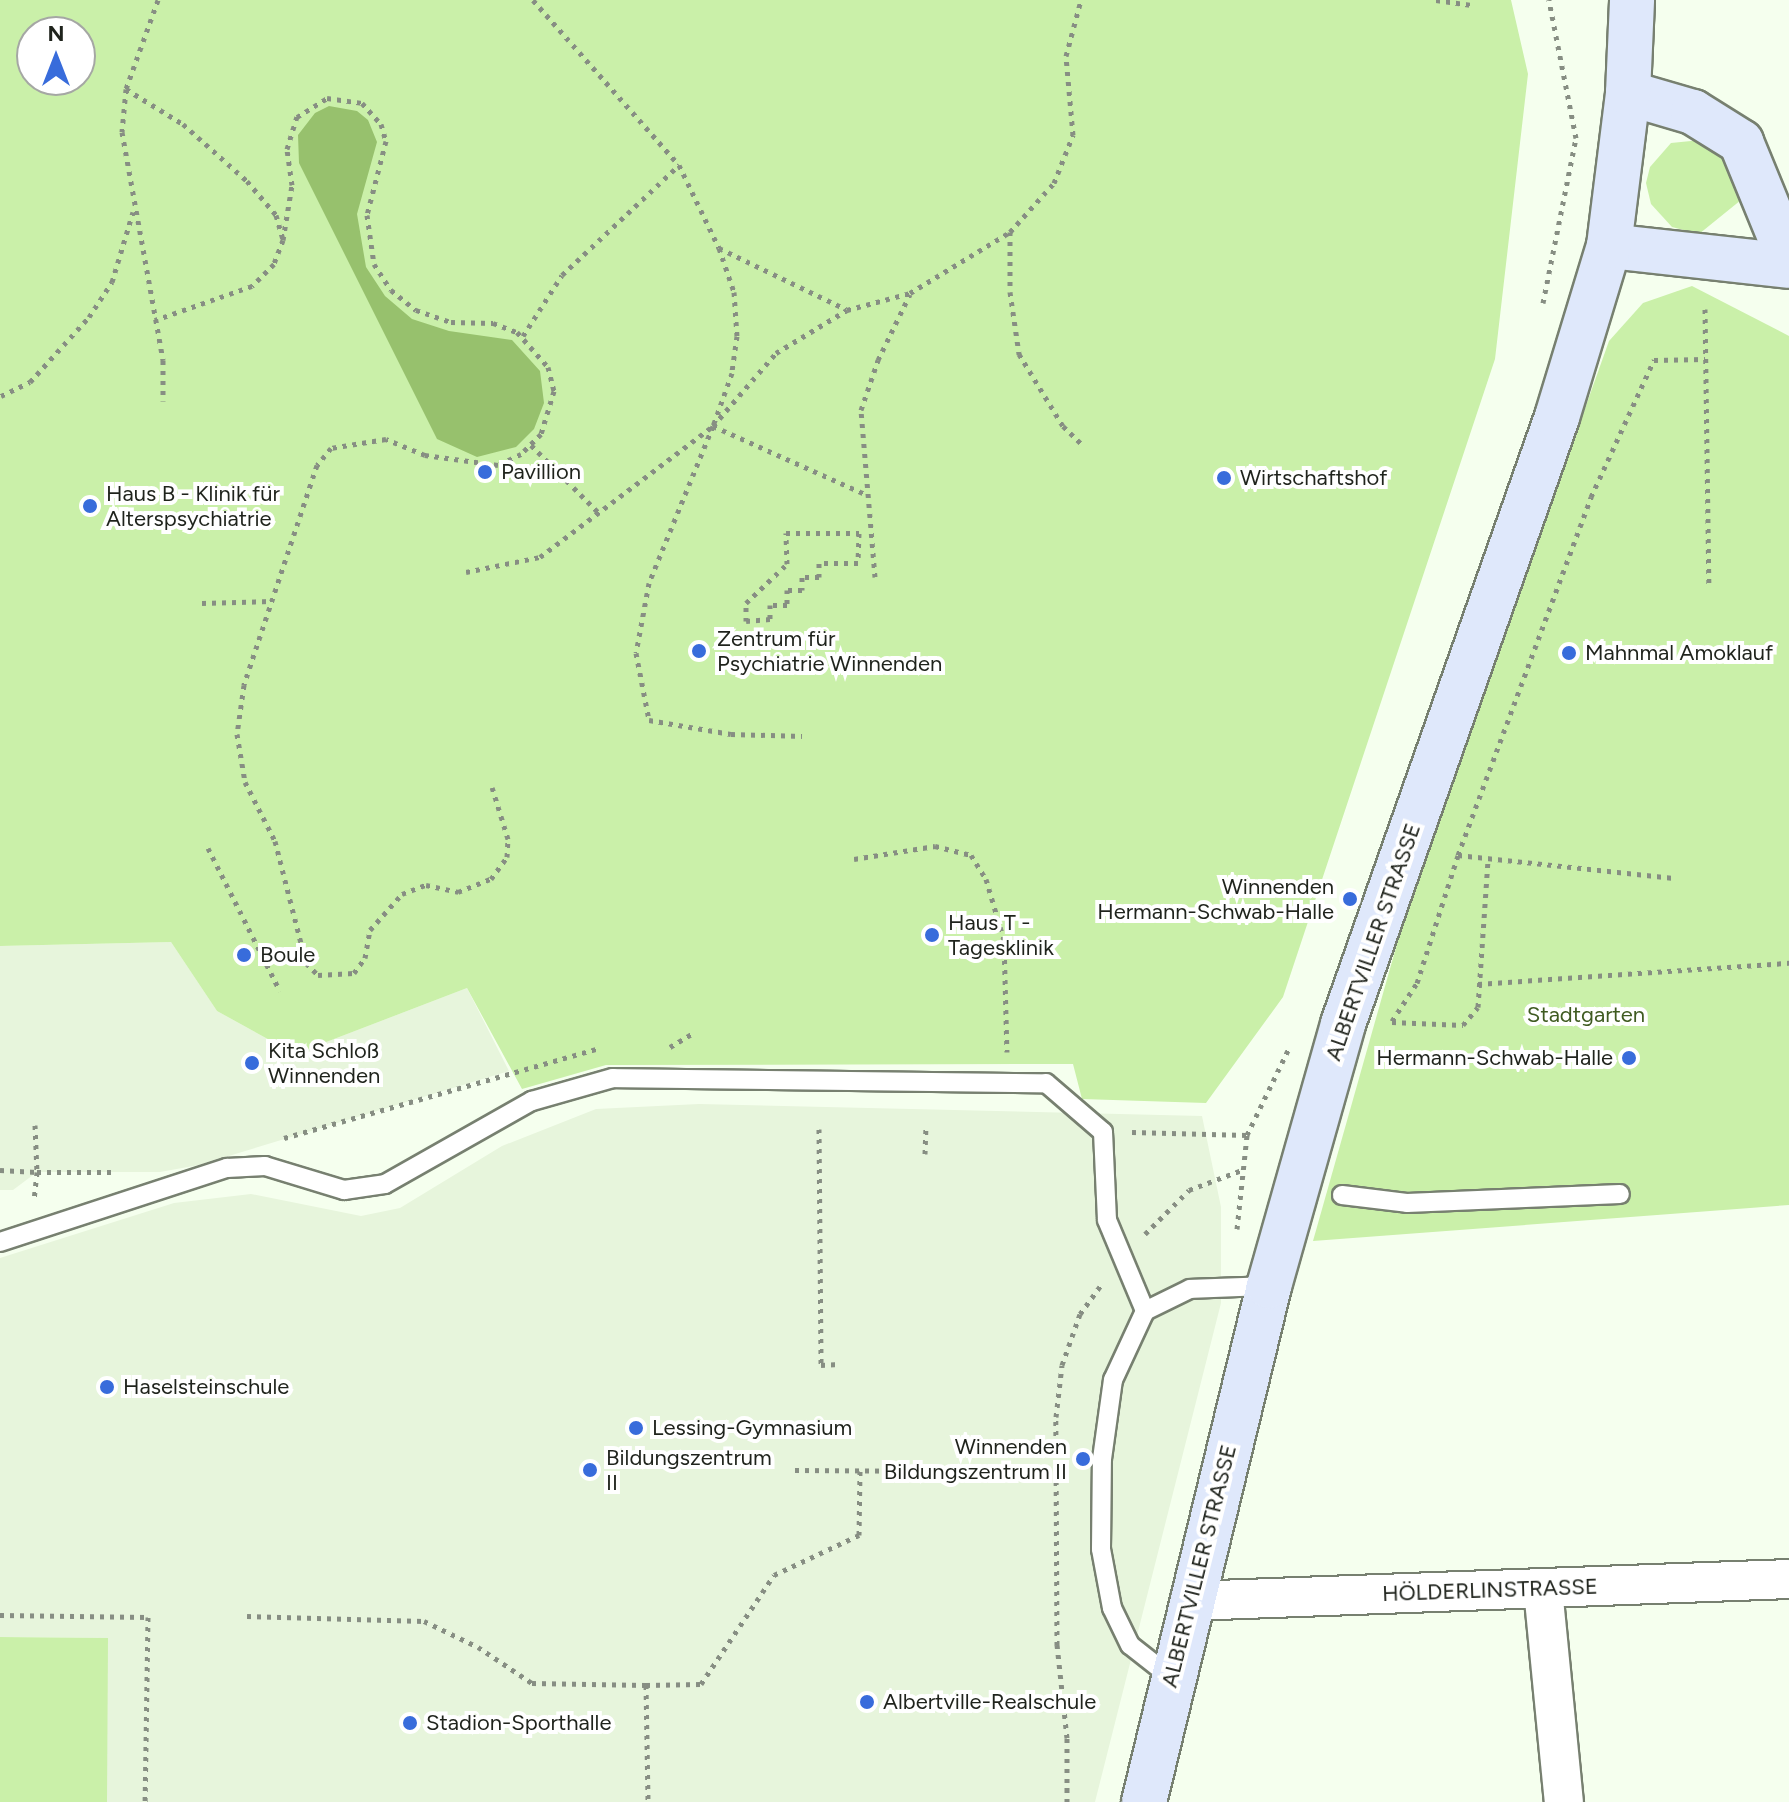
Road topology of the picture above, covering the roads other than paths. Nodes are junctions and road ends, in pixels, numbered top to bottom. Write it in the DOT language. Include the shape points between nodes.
graph roads {
  1 [pos="1632,0"];
  2 [pos="1628,93"];
  3 [pos="1609,246"];
  4 [pos="1789,259"];
  5 [pos="1789,266"];
  6 [pos="1620,1194"];
  7 [pos="1342,1195"];
  8 [pos="0,1242"];
  9 [pos="1269,1286"];
  10 [pos="1145,1311"];
  11 [pos="1789,1579"];
  12 [pos="1543,1589"];
  13 [pos="1190,1601"];
  14 [pos="1172,1678"];
  15 [pos="1144,1802"];
  16 [pos="1564,1802"];
  1 -- 2 [label="street, ALBERTVILLER STRASSE"];
  2 -- 3 [label="street, ALBERTVILLER STRASSE"];
  2 -- 4 [label="street" via="1693,112 1741,142"];
  3 -- 5 [label="street"];
  3 -- 9 [label="street, ALBERTVILLER STRASSE" via="1557,417 1343,1024"];
  6 -- 7 [label="lane" via="1407,1203"];
  8 -- 10 [label="lane" via="227,1168 265,1166 344,1190 385,1184 532,1101 613,1078 1046,1083 1103,1132 1107,1220"];
  9 -- 10 [label="lane" via="1190,1289"];
  9 -- 13 [label="street, ALBERTVILLER STRASSE"];
  10 -- 14 [label="lane" via="1113,1380 1102,1459 1101,1549 1123,1635"];
  11 -- 12 [label="street, HÖLDERLINSTRASSE"];
  12 -- 13 [label="street, HÖLDERLINSTRASSE"];
  12 -- 16 [label="street"];
  13 -- 14 [label="street, ALBERTVILLER STRASSE"];
  14 -- 15 [label="street, ALBERTVILLER STRASSE"];
}
